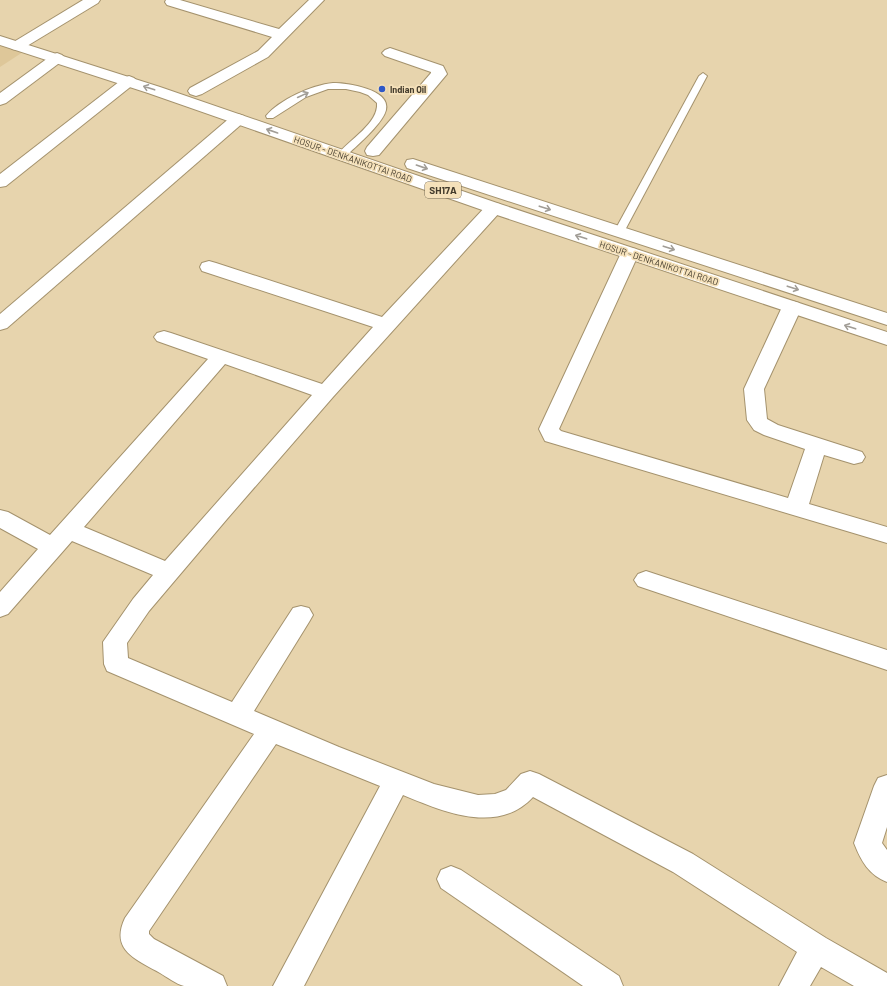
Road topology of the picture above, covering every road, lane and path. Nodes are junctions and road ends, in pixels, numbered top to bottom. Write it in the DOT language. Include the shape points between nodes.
graph roads {
  1 [pos="93,0"];
  2 [pos="317,0"];
  3 [pos="172,2"];
  4 [pos="0,26"];
  5 [pos="282,35"];
  6 [pos="32,37"];
  7 [pos="0,40"];
  8 [pos="17,46"];
  9 [pos="390,53"];
  10 [pos="56,58"];
  11 [pos="703,76"];
  12 [pos="129,82"];
  13 [pos="196,91"];
  14 [pos="0,100"];
  15 [pos="270,116"];
  16 [pos="238,119"];
  17 [pos="348,150"];
  18 [pos="373,151"];
  19 [pos="0,182"];
  20 [pos="494,208"];
  21 [pos="620,232"];
  22 [pos="630,254"];
  23 [pos="209,267"];
  24 [pos="792,307"];
  25 [pos="887,319"];
  26 [pos="0,324"];
  27 [pos="386,325"];
  28 [pos="164,337"];
  29 [pos="887,339"];
  30 [pos="221,356"];
  31 [pos="326,392"];
  32 [pos="818,445"];
  33 [pos="854,457"];
  34 [pos="796,508"];
  35 [pos="0,518"];
  36 [pos="69,530"];
  37 [pos="887,535"];
  38 [pos="53,547"];
  39 [pos="169,572"];
  40 [pos="646,580"];
  41 [pos="0,608"];
  42 [pos="301,615"];
  43 [pos="887,660"];
  44 [pos="238,715"];
  45 [pos="271,730"];
  46 [pos="396,782"];
  47 [pos="887,786"];
  48 [pos="887,868"];
  49 [pos="451,879"];
  50 [pos="816,948"];
  51 [pos="212,986"];
  52 [pos="288,986"];
  53 [pos="608,986"];
  54 [pos="794,986"];
  55 [pos="882,986"];
  1 -- 6 [label="street"];
  2 -- 5 [label="street"];
  3 -- 5 [label="street"];
  4 -- 6 [label="street, HOSUR - DENKANIKOTTAI ROAD / SH17A"];
  5 -- 13 [label="street" via="263,54"];
  6 -- 8 [label="street"];
  6 -- 13 [label="street, HOSUR - DENKANIKOTTAI ROAD / SH17A"];
  7 -- 8 [label="street, HOSUR - DENKANIKOTTAI ROAD / SH17A"];
  8 -- 10 [label="street, HOSUR - DENKANIKOTTAI ROAD / SH17A"];
  9 -- 18 [label="street" via="438,69 440,74"];
  10 -- 12 [label="street, HOSUR - DENKANIKOTTAI ROAD / SH17A"];
  10 -- 14 [label="street"];
  11 -- 21 [label="lane"];
  16 -- 12 [label="street, HOSUR - DENKANIKOTTAI ROAD / SH17A, one-way"];
  12 -- 19 [label="street"];
  13 -- 15 [label="street, HOSUR - DENKANIKOTTAI ROAD / SH17A"];
  15 -- 17 [label="street, HOSUR - DENKANIKOTTAI ROAD / SH17A"];
  15 -- 17 [label="lane, one-way" via="290,101 315,89 333,86 370,92 381,101 379,116"];
  17 -- 16 [label="street, HOSUR - DENKANIKOTTAI ROAD / SH17A, one-way"];
  16 -- 26 [label="street"];
  17 -- 18 [label="street, HOSUR - DENKANIKOTTAI ROAD / SH17A"];
  17 -- 20 [label="street, HOSUR - DENKANIKOTTAI ROAD / SH17A"];
  18 -- 21 [label="street, HOSUR - DENKANIKOTTAI ROAD / SH17A, one-way"];
  22 -- 20 [label="street, HOSUR - DENKANIKOTTAI ROAD / SH17A, one-way"];
  20 -- 27 [label="street"];
  21 -- 25 [label="street, HOSUR - DENKANIKOTTAI ROAD / SH17A, one-way"];
  22 -- 24 [label="street, HOSUR - DENKANIKOTTAI ROAD / SH17A"];
  22 -- 34 [label="street" via="549,429 552,436"];
  23 -- 27 [label="street"];
  29 -- 24 [label="street, HOSUR - DENKANIKOTTAI ROAD / SH17A, one-way"];
  24 -- 32 [label="street" via="754,389 757,420 771,430"];
  27 -- 31 [label="street"];
  28 -- 30 [label="street"];
  30 -- 31 [label="street"];
  30 -- 36 [label="street"];
  31 -- 39 [label="street"];
  32 -- 33 [label="street"];
  32 -- 34 [label="street"];
  34 -- 37 [label="street"];
  35 -- 38 [label="street"];
  36 -- 38 [label="street"];
  36 -- 39 [label="street"];
  38 -- 41 [label="street"];
  39 -- 44 [label="street" via="141,605 115,642 116,664"];
  40 -- 43 [label="street"];
  42 -- 44 [label="street"];
  44 -- 45 [label="street"];
  45 -- 46 [label="street"];
  45 -- 51 [label="street" via="135,927 134,939 144,949"];
  46 -- 50 [label="street" via="478,807 497,806 515,798 530,782 683,863"];
  46 -- 52 [label="street"];
  47 -- 48 [label="street" via="868,843 872,854"];
  49 -- 53 [label="street"];
  50 -- 54 [label="street"];
  50 -- 55 [label="street"];
}
